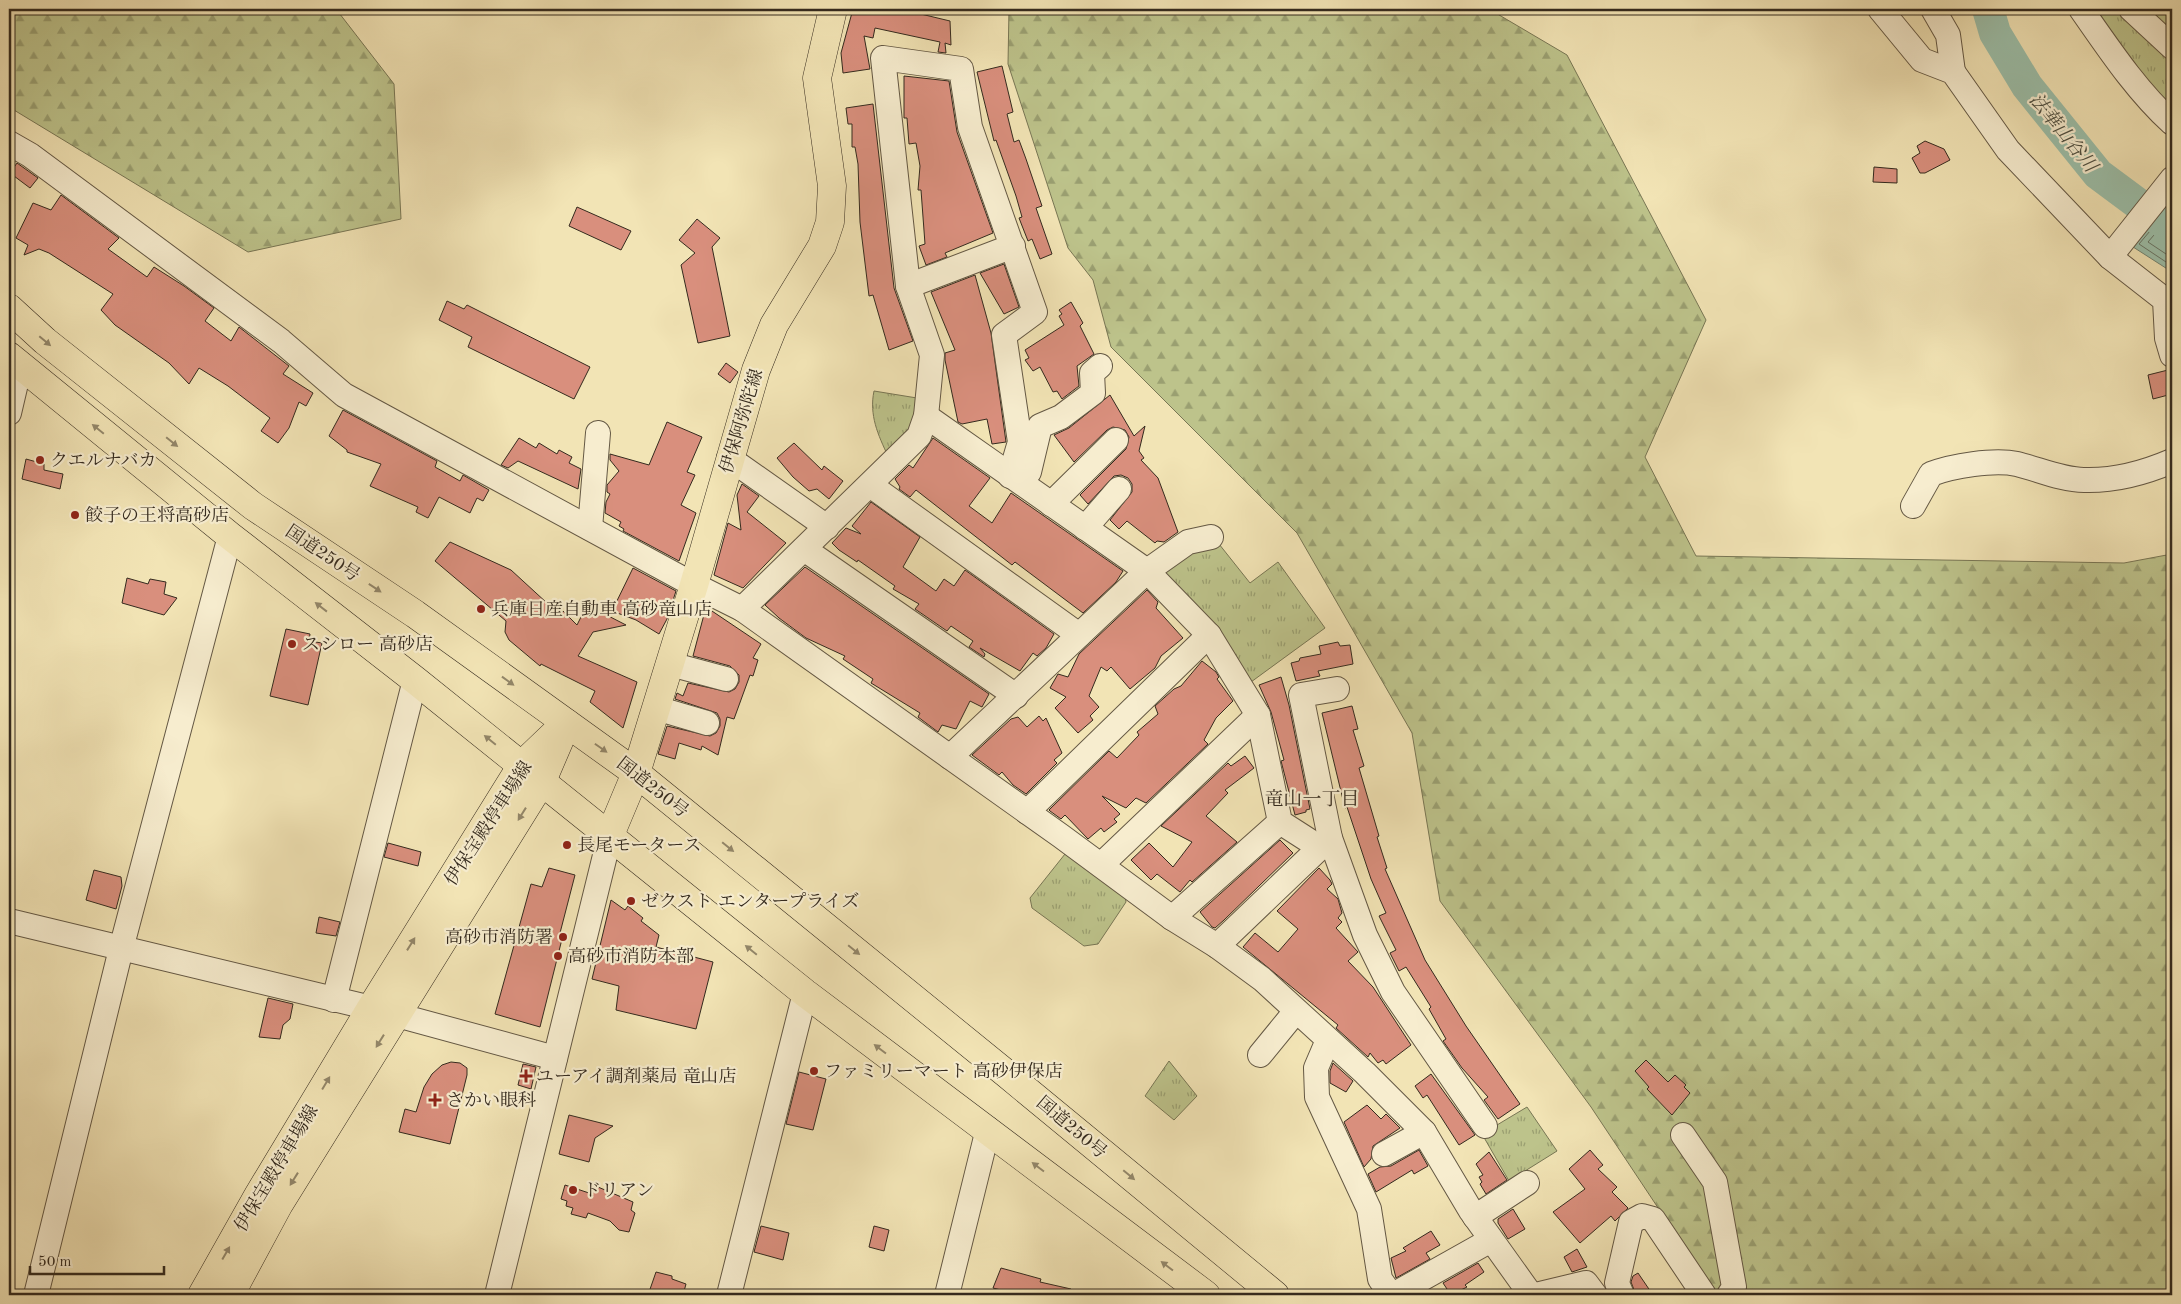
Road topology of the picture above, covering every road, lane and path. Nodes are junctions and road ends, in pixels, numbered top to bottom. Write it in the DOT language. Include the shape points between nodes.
graph roads {
  1 [pos="833,9"];
  2 [pos="1880,9"];
  3 [pos="1933,9"];
  4 [pos="2081,9"];
  5 [pos="2131,9"];
  6 [pos="2172,47"];
  7 [pos="1953,72"];
  8 [pos="2172,123"];
  9 [pos="9,143"];
  10 [pos="2172,179"];
  11 [pos="1013,246"];
  12 [pos="2110,257"];
  13 [pos="908,286"];
  14 [pos="9,308"];
  15 [pos="2172,354"];
  16 [pos="14,361"];
  17 [pos="1100,366"];
  18 [pos="9,413"];
  19 [pos="926,416"];
  20 [pos="598,432"];
  21 [pos="1116,440"];
  22 [pos="729,458"];
  23 [pos="2172,461"];
  24 [pos="1018,481"];
  25 [pos="870,485"];
  26 [pos="1119,489"];
  27 [pos="1051,504"];
  28 [pos="1913,506"];
  29 [pos="827,527"];
  30 [pos="590,528"];
  31 [pos="1084,528"];
  32 [pos="230,536"];
  33 [pos="1212,537"];
  34 [pos="804,549"];
  35 [pos="1147,572"];
  36 [pos="694,586"];
  37 [pos="742,609"];
  38 [pos="1079,635"];
  39 [pos="1209,635"];
  40 [pos="670,664"];
  41 [pos="726,679"];
  42 [pos="415,680"];
  43 [pos="1336,689"];
  44 [pos="1016,696"];
  45 [pos="656,708"];
  46 [pos="1258,715"];
  47 [pos="707,723"];
  48 [pos="566,724"];
  49 [pos="950,757"];
  50 [pos="532,773"];
  51 [pos="636,773"];
  52 [pos="1027,812"];
  53 [pos="1280,822"];
  54 [pos="610,835"];
  55 [pos="1324,842"];
  56 [pos="1100,865"];
  57 [pos="1172,918"];
  58 [pos="9,921"];
  59 [pos="1217,946"];
  60 [pos="121,949"];
  61 [pos="805,993"];
  62 [pos="334,1000"];
  63 [pos="1296,1011"];
  64 [pos="383,1012"];
  65 [pos="1328,1040"];
  66 [pos="1260,1055"];
  67 [pos="555,1058"];
  68 [pos="1485,1126"];
  69 [pos="988,1129"];
  70 [pos="1424,1132"];
  71 [pos="1683,1135"];
  72 [pos="1384,1154"];
  73 [pos="1527,1183"];
  74 [pos="1475,1217"];
  75 [pos="1491,1240"];
  76 [pos="1193,1291"];
  77 [pos="36,1295"];
  78 [pos="202,1295"];
  79 [pos="230,1295"];
  80 [pos="498,1295"];
  81 [pos="730,1295"];
  82 [pos="947,1295"];
  83 [pos="1275,1295"];
  84 [pos="1392,1295"];
  85 [pos="1532,1295"];
  86 [pos="1536,1295"];
  87 [pos="1595,1295"];
  88 [pos="1622,1295"];
  89 [pos="1704,1295"];
  90 [pos="1729,1295"];
  1 -- 22 [label="main road, 伊保阿弥陀線" via="817,78 832,186 830,222 822,246 774,325 756,370"];
  2 -- 7 [label="street" via="1922,60"];
  3 -- 7 [label="street" via="1948,35"];
  4 -- 8 [label="street" via="2126,73"];
  5 -- 6 [label="street"];
  7 -- 12 [label="street" via="2008,150"];
  9 -- 30 [label="street" via="30,155 281,341 344,395"];
  10 -- 12 [label="street"];
  11 -- 13 [label="street"];
  11 -- 13 [label="street" via="970,127 961,69 883,58"];
  11 -- 24 [label="street" via="1035,312 1004,335 1020,442"];
  12 -- 15 [label="street" via="2165,300 2167,338"];
  13 -- 19 [label="street" via="932,354"];
  14 -- 48 [label="main road, 国道250号, one-way" via="253,506 415,614"];
  16 -- 18 [label="street"];
  32 -- 16 [label="main road, one-way"];
  17 -- 24 [label="street" via="1092,372 1093,393 1062,417 1040,426"];
  19 -- 24 [label="street"];
  19 -- 25 [label="street" via="919,436"];
  20 -- 30 [label="street"];
  21 -- 27 [label="street"];
  22 -- 29 [label="street"];
  22 -- 36 [label="main road, 伊保阿弥陀線"];
  23 -- 28 [label="street" via="2143,473 2113,479 2082,480 2014,464 1992,463 1944,469 1930,474"];
  24 -- 27 [label="street"];
  25 -- 29 [label="street"];
  25 -- 38 [label="street"];
  26 -- 31 [label="street"];
  27 -- 31 [label="street"];
  29 -- 34 [label="street"];
  30 -- 36 [label="street"];
  31 -- 35 [label="street"];
  42 -- 32 [label="main road, one-way"];
  32 -- 60 [label="street"];
  33 -- 35 [label="street" via="1188,542"];
  34 -- 37 [label="street"];
  34 -- 44 [label="street"];
  35 -- 38 [label="street"];
  35 -- 39 [label="street"];
  36 -- 37 [label="street"];
  36 -- 40 [label="main road, 伊保阿弥陀線"];
  37 -- 49 [label="street"];
  38 -- 44 [label="street"];
  39 -- 46 [label="street"];
  39 -- 52 [label="street"];
  40 -- 41 [label="street"];
  40 -- 45 [label="main road, 伊保阿弥陀線"];
  50 -- 42 [label="main road, one-way"];
  42 -- 62 [label="street"];
  43 -- 55 [label="street" via="1301,696"];
  44 -- 49 [label="street"];
  45 -- 47 [label="street"];
  45 -- 51 [label="main road, 伊保阿弥陀線"];
  46 -- 53 [label="street"];
  46 -- 56 [label="street"];
  48 -- 50 [label="main road, 伊保宝殿停車場線"];
  48 -- 51 [label="main road, 国道250号, one-way"];
  49 -- 52 [label="street"];
  50 -- 54 [label="main road"];
  50 -- 64 [label="main road, 伊保宝殿停車場線"];
  51 -- 54 [label="main road, 伊保阿弥陀線"];
  51 -- 83 [label="main road, 国道250号, one-way"];
  52 -- 56 [label="street"];
  53 -- 55 [label="street"];
  53 -- 57 [label="street"];
  61 -- 54 [label="main road, one-way"];
  54 -- 67 [label="street"];
  55 -- 59 [label="street"];
  55 -- 68 [label="street" via="1393,992"];
  56 -- 57 [label="street"];
  57 -- 59 [label="street"];
  58 -- 60 [label="street"];
  59 -- 63 [label="street" via="1262,979"];
  60 -- 62 [label="street"];
  60 -- 77 [label="street"];
  69 -- 61 [label="main road, one-way"];
  61 -- 81 [label="street"];
  62 -- 64 [label="street"];
  63 -- 65 [label="street"];
  63 -- 66 [label="street"];
  64 -- 67 [label="street"];
  78 -- 64 [label="main road, 伊保宝殿停車場線, one-way" via="259,1194"];
  64 -- 79 [label="main road, 伊保宝殿停車場線, one-way"];
  65 -- 70 [label="street"];
  65 -- 84 [label="street" via="1316,1068 1316,1097 1369,1209 1380,1279"];
  67 -- 80 [label="street"];
  76 -- 69 [label="main road, one-way"];
  69 -- 82 [label="street"];
  70 -- 72 [label="street"];
  70 -- 74 [label="street"];
  71 -- 90 [label="street" via="1715,1182 1734,1287"];
  73 -- 74 [label="street"];
  74 -- 75 [label="street"];
  75 -- 84 [label="street"];
  75 -- 85 [label="street"];
  86 -- 87 [label="street" via="1586,1283"];
  88 -- 89 [label="street" via="1617,1283 1631,1222 1642,1216 1653,1218"];
}
